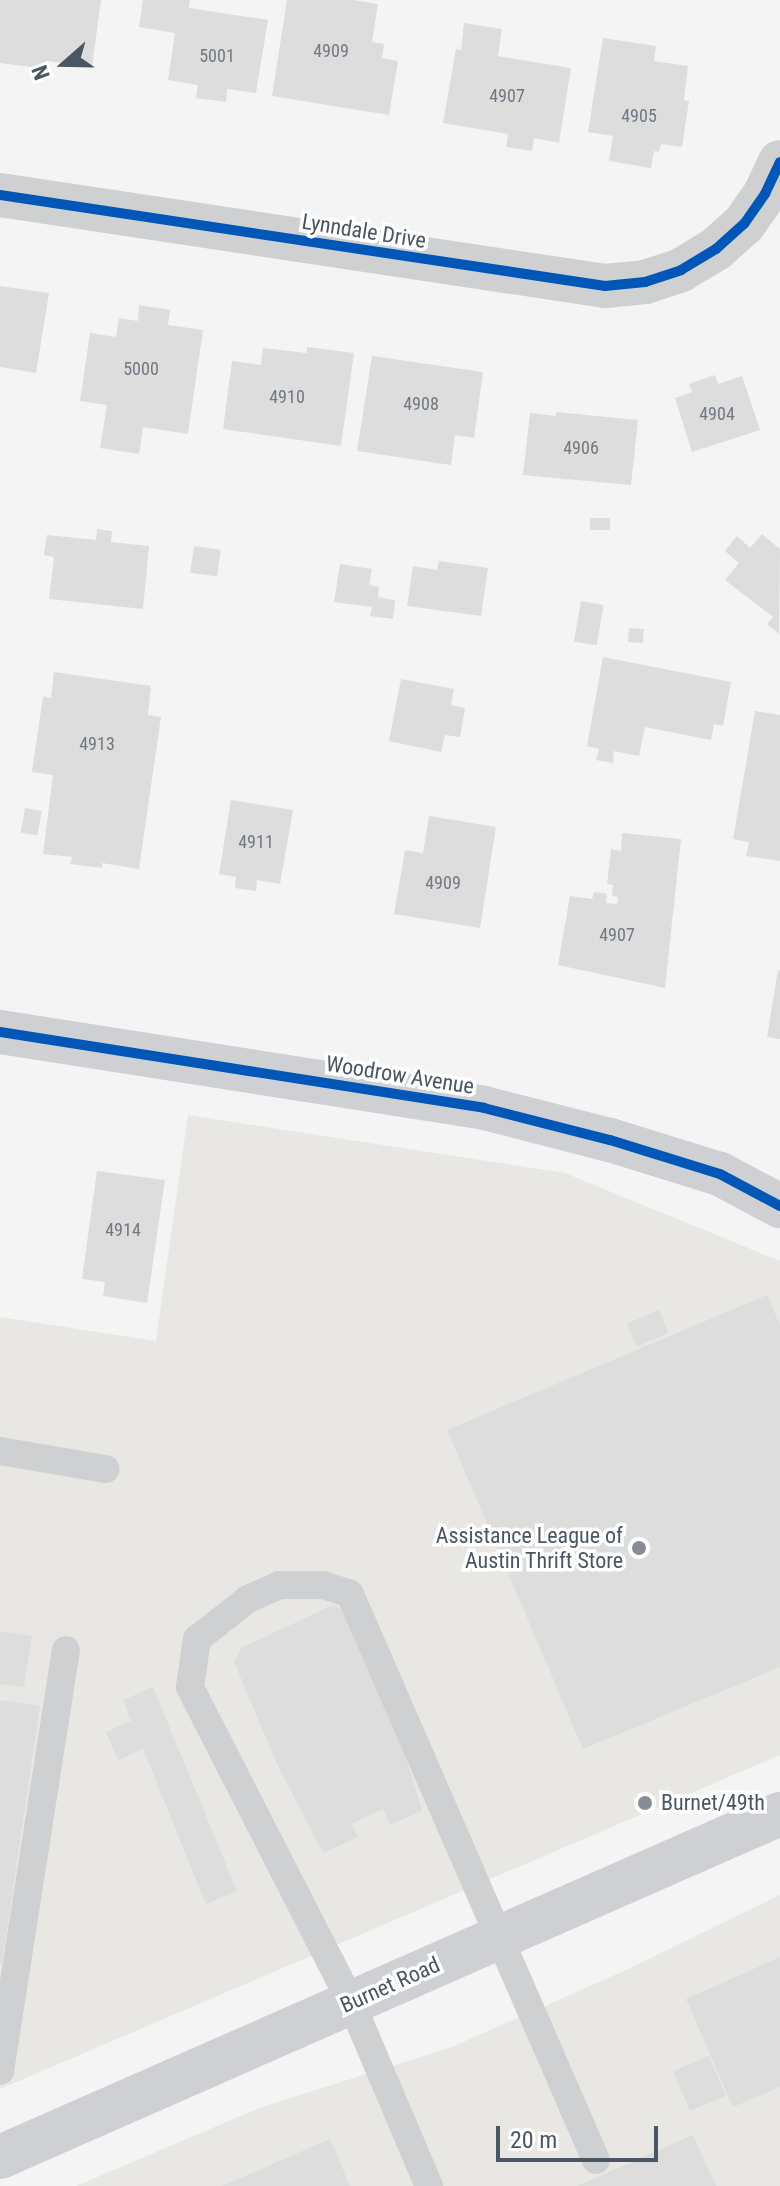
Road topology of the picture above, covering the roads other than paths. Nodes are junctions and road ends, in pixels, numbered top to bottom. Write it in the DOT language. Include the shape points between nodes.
graph roads {
  1 [pos="780,162"];
  2 [pos="0,195"];
  3 [pos="0,1032"];
  4 [pos="780,1206"];
  5 [pos="0,1451"];
  6 [pos="105,1469"];
  7 [pos="66,1650"];
  8 [pos="780,1814"];
  9 [pos="500,1936"];
  10 [pos="351,2002"];
  11 [pos="0,2071"];
  12 [pos="0,2157"];
  13 [pos="596,2160"];
  14 [pos="429,2186"];
  1 -- 2 [label="street, Lynndale Drive" via="744,224 716,249 681,270 645,282 605,286"];
  3 -- 4 [label="main road, Woodrow Avenue" via="484,1108 720,1174"];
  5 -- 6 [label="lane"];
  7 -- 11 [label="lane"];
  8 -- 9 [label="main road, Burnet Road"];
  9 -- 10 [label="main road, Burnet Road"];
  9 -- 10 [label="lane" via="350,1594 323,1585 279,1585 248,1599 197,1639 190,1687"];
  9 -- 13 [label="lane"];
  10 -- 12 [label="main road, Burnet Road"];
  10 -- 14 [label="lane"];
}
